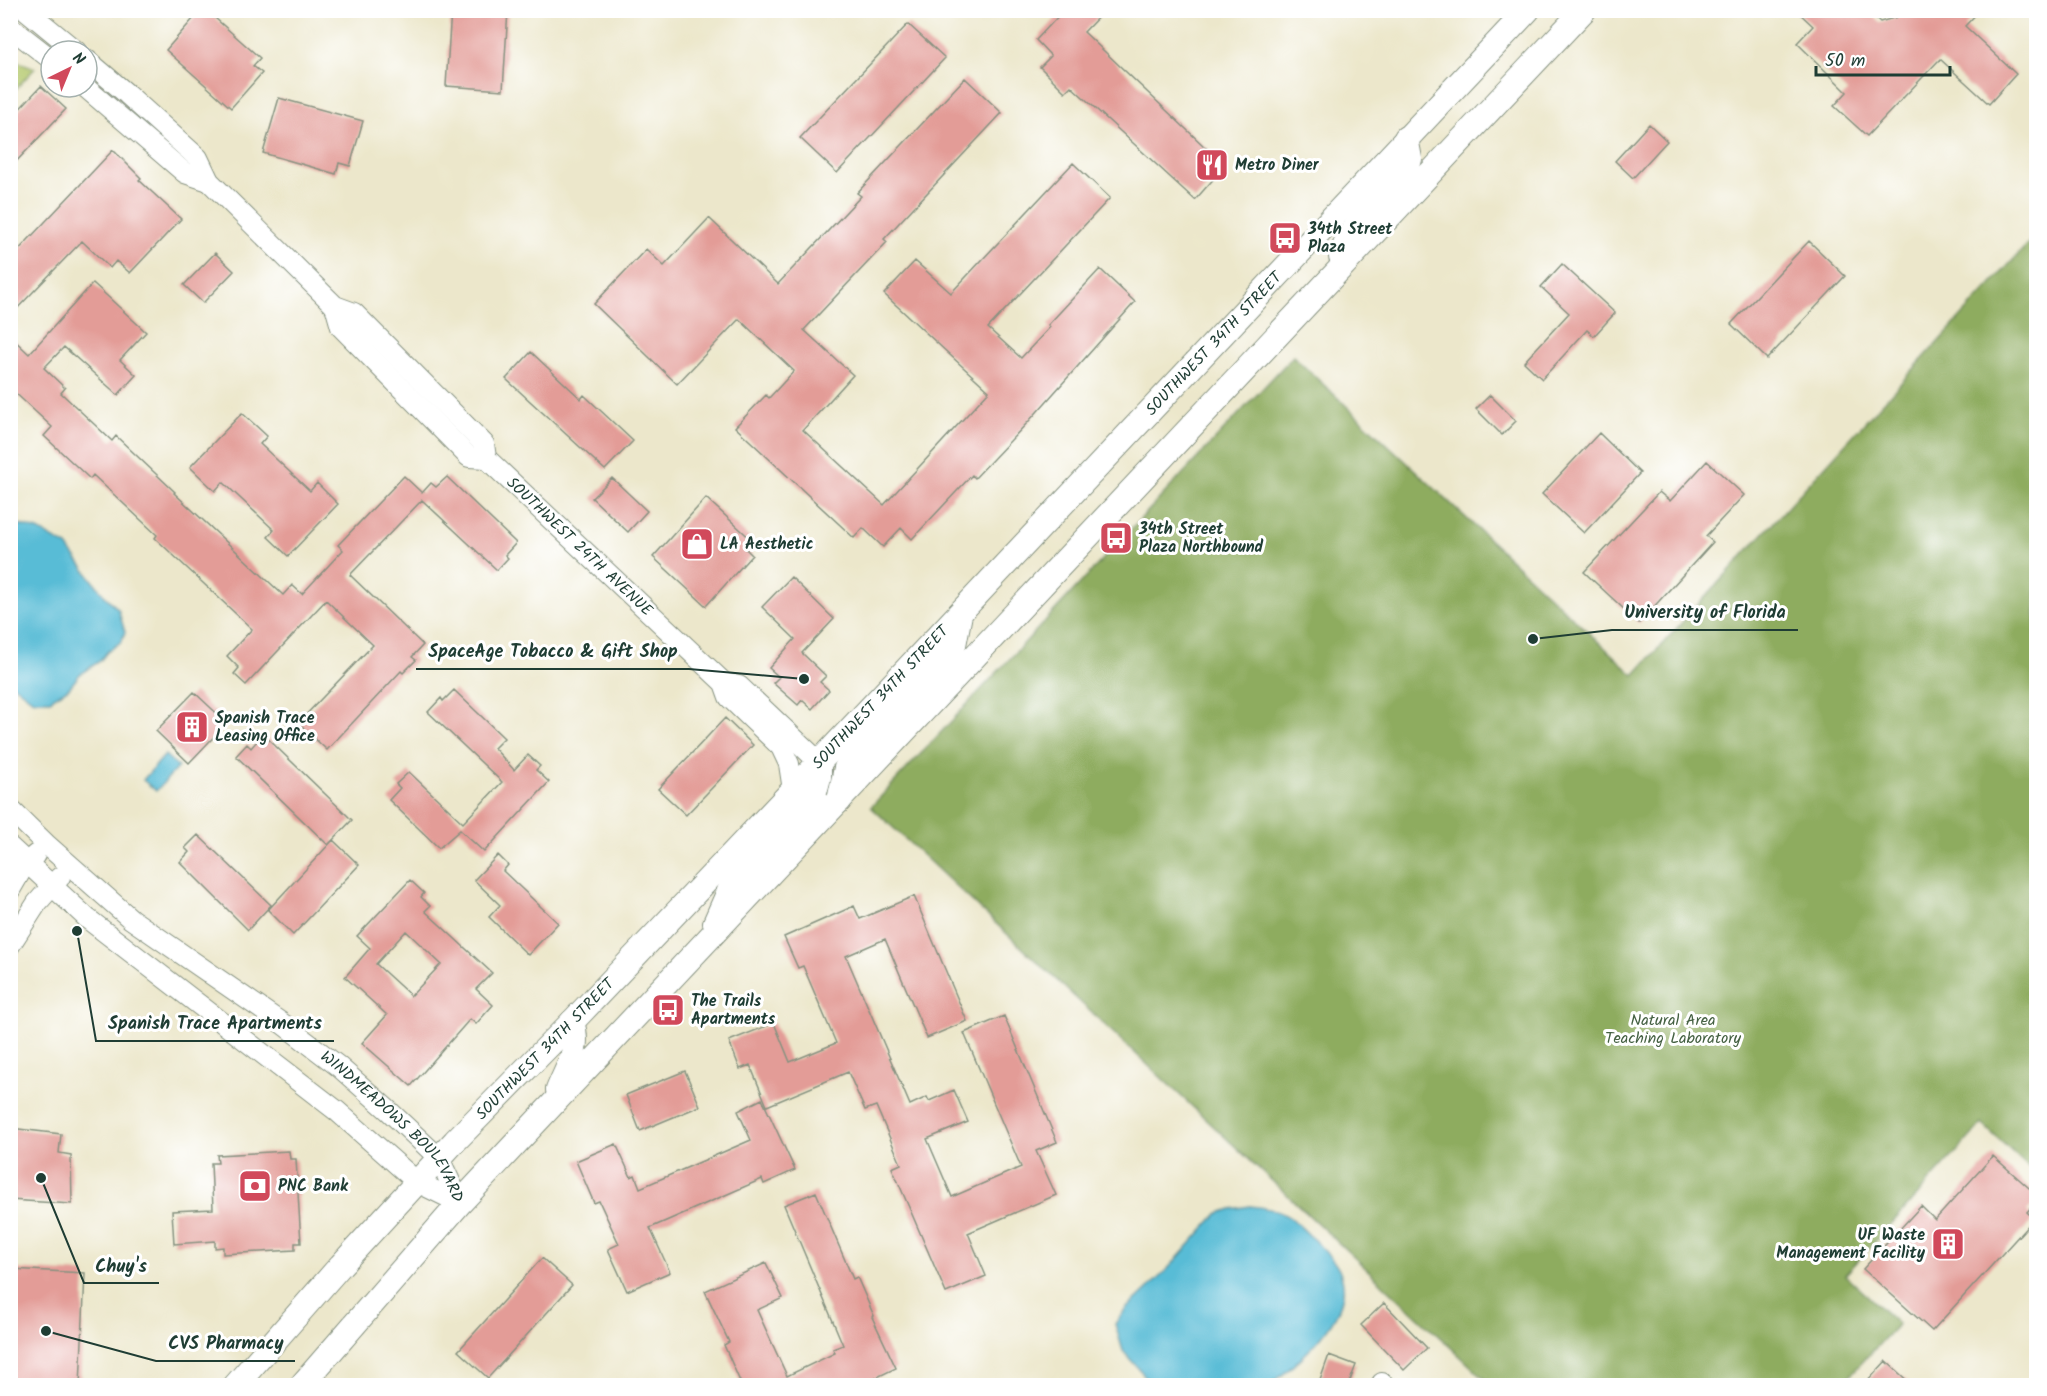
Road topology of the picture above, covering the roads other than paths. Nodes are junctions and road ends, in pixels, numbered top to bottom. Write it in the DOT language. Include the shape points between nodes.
graph roads {
  1 [pos="26,10"];
  2 [pos="1528,10"];
  3 [pos="1584,10"];
  4 [pos="10,27"];
  5 [pos="61,39"];
  6 [pos="39,50"];
  7 [pos="99,70"];
  8 [pos="99,99"];
  9 [pos="1406,138"];
  10 [pos="209,181"];
  11 [pos="1338,271"];
  12 [pos="961,611"];
  13 [pos="724,684"];
  14 [pos="819,762"];
  15 [pos="793,790"];
  16 [pos="839,801"];
  17 [pos="10,809"];
  18 [pos="46,844"];
  19 [pos="10,847"];
  20 [pos="27,863"];
  21 [pos="70,865"];
  22 [pos="52,886"];
  23 [pos="10,890"];
  24 [pos="708,939"];
  25 [pos="10,945"];
  26 [pos="211,976"];
  27 [pos="192,999"];
  28 [pos="572,1022"];
  29 [pos="553,1103"];
  30 [pos="439,1158"];
  31 [pos="417,1182"];
  32 [pos="460,1203"];
  33 [pos="235,1386"];
  34 [pos="301,1386"];
  1 -- 5 [label="street"];
  2 -- 9 [label="main road, SOUTHWEST 34TH STREET"];
  3 -- 11 [label="main road"];
  4 -- 6 [label="street"];
  7 -- 10 [label="street, SOUTHWEST 24TH AVENUE" via="198,159"];
  8 -- 10 [label="street, SOUTHWEST 24TH AVENUE" via="185,173"];
  9 -- 11 [label="main road" via="1408,166 1345,243"];
  9 -- 12 [label="main road, SOUTHWEST 34TH STREET"];
  10 -- 13 [label="street, SOUTHWEST 24TH AVENUE" via="335,306 341,327 469,457 486,458"];
  11 -- 16 [label="main road"];
  12 -- 14 [label="main road, SOUTHWEST 34TH STREET"];
  12 -- 16 [label="main road" via="954,645 859,749 846,768"];
  13 -- 14 [label="street, SOUTHWEST 24TH AVENUE" via="739,686"];
  13 -- 15 [label="street, SOUTHWEST 24TH AVENUE" via="729,697 786,754"];
  14 -- 15 [label="main road, SOUTHWEST 34TH STREET"];
  14 -- 24 [label="main road" via="814,796 730,889"];
  15 -- 28 [label="main road, SOUTHWEST 34TH STREET"];
  16 -- 24 [label="main road"];
  17 -- 18 [label="street, WINDMEADOWS BOULEVARD"];
  18 -- 20 [label="street"];
  18 -- 21 [label="street, WINDMEADOWS BOULEVARD"];
  19 -- 20 [label="street, WINDMEADOWS BOULEVARD"];
  20 -- 22 [label="street, WINDMEADOWS BOULEVARD"];
  20 -- 23 [label="street"];
  21 -- 22 [label="street"];
  21 -- 26 [label="street, WINDMEADOWS BOULEVARD" via="131,919"];
  22 -- 25 [label="street"];
  22 -- 27 [label="street, WINDMEADOWS BOULEVARD" via="87,919"];
  24 -- 29 [label="main road"];
  26 -- 27 [label="street"];
  26 -- 30 [label="street, WINDMEADOWS BOULEVARD" via="338,1066"];
  27 -- 31 [label="street, WINDMEADOWS BOULEVARD" via="337,1111"];
  28 -- 29 [label="main road" via="577,1036 574,1051"];
  28 -- 30 [label="main road, SOUTHWEST 34TH STREET"];
  29 -- 32 [label="main road"];
  30 -- 31 [label="main road, SOUTHWEST 34TH STREET"];
  30 -- 32 [label="street, WINDMEADOWS BOULEVARD"];
  31 -- 32 [label="street, WINDMEADOWS BOULEVARD"];
  31 -- 33 [label="main road, SOUTHWEST 34TH STREET"];
  32 -- 34 [label="main road"];
}
